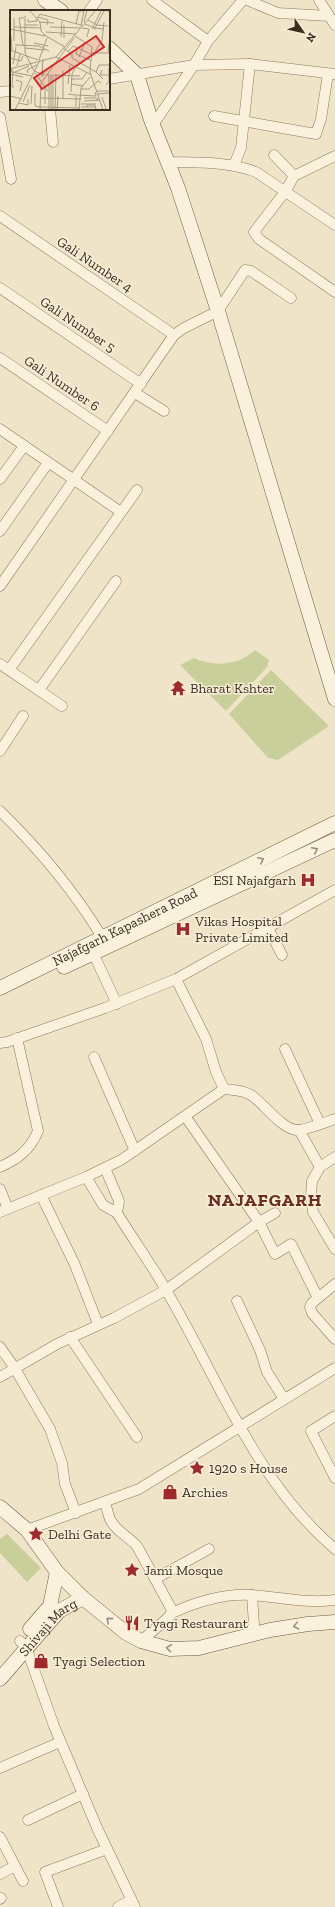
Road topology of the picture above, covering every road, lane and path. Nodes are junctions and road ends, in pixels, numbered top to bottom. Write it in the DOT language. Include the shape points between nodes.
graph roads {
  1 [pos="45,0"];
  2 [pos="97,0"];
  3 [pos="152,0"];
  4 [pos="243,0"];
  5 [pos="247,0"];
  6 [pos="319,0"];
  7 [pos="60,10"];
  8 [pos="90,10"];
  9 [pos="329,16"];
  10 [pos="335,25"];
  11 [pos="208,41"];
  12 [pos="110,49"];
  13 [pos="250,64"];
  14 [pos="194,65"];
  15 [pos="332,74"];
  16 [pos="137,75"];
  17 [pos="110,79"];
  18 [pos="10,91"];
  19 [pos="0,92"];
  20 [pos="50,110"];
  21 [pos="214,116"];
  22 [pos="0,117"];
  23 [pos="244,122"];
  24 [pos="153,125"];
  25 [pos="53,142"];
  26 [pos="274,154"];
  27 [pos="335,156"];
  28 [pos="168,162"];
  29 [pos="234,165"];
  30 [pos="294,176"];
  31 [pos="11,179"];
  32 [pos="285,192"];
  33 [pos="0,216"];
  34 [pos="335,225"];
  35 [pos="0,289"];
  36 [pos="335,292"];
  37 [pos="291,298"];
  38 [pos="218,311"];
  39 [pos="174,335"];
  40 [pos="0,358"];
  41 [pos="138,388"];
  42 [pos="164,411"];
  43 [pos="0,429"];
  44 [pos="108,431"];
  45 [pos="24,446"];
  46 [pos="48,463"];
  47 [pos="0,479"];
  48 [pos="74,480"];
  49 [pos="137,490"];
  50 [pos="121,512"];
  51 [pos="0,531"];
  52 [pos="116,581"];
  53 [pos="0,586"];
  54 [pos="0,664"];
  55 [pos="10,670"];
  56 [pos="39,690"];
  57 [pos="335,699"];
  58 [pos="62,706"];
  59 [pos="23,716"];
  60 [pos="0,751"];
  61 [pos="2,816"];
  62 [pos="335,823"];
  63 [pos="335,840"];
  64 [pos="335,890"];
  65 [pos="268,928"];
  66 [pos="102,937"];
  67 [pos="93,953"];
  68 [pos="282,955"];
  69 [pos="176,979"];
  70 [pos="0,988"];
  71 [pos="0,996"];
  72 [pos="117,1004"];
  73 [pos="17,1038"];
  74 [pos="0,1043"];
  75 [pos="285,1049"];
  76 [pos="94,1058"];
  77 [pos="224,1088"];
  78 [pos="185,1116"];
  79 [pos="335,1119"];
  80 [pos="320,1124"];
  81 [pos="299,1130"];
  82 [pos="135,1151"];
  83 [pos="335,1157"];
  84 [pos="0,1167"];
  85 [pos="105,1168"];
  86 [pos="320,1168"];
  87 [pos="86,1177"];
  88 [pos="0,1189"];
  89 [pos="41,1195"];
  90 [pos="4,1210"];
  91 [pos="275,1213"];
  92 [pos="117,1214"];
  93 [pos="259,1222"];
  94 [pos="335,1249"];
  95 [pos="335,1284"];
  96 [pos="166,1290"];
  97 [pos="318,1298"];
  98 [pos="237,1301"];
  99 [pos="98,1324"];
  100 [pos="70,1338"];
  101 [pos="335,1339"];
  102 [pos="0,1347"];
  103 [pos="14,1367"];
  104 [pos="335,1368"];
  105 [pos="0,1377"];
  106 [pos="284,1399"];
  107 [pos="335,1416"];
  108 [pos="239,1427"];
  109 [pos="137,1437"];
  110 [pos="335,1478"];
  111 [pos="105,1502"];
  112 [pos="0,1507"];
  113 [pos="76,1513"];
  114 [pos="27,1530"];
  115 [pos="209,1549"];
  116 [pos="335,1549"];
  117 [pos="57,1572"];
  118 [pos="155,1579"];
  119 [pos="252,1595"];
  120 [pos="83,1598"];
  121 [pos="335,1600"];
  122 [pos="172,1613"];
  123 [pos="335,1622"];
  124 [pos="253,1635"];
  125 [pos="142,1641"];
  126 [pos="23,1644"];
  127 [pos="0,1665"];
  128 [pos="0,1679"];
  129 [pos="60,1742"];
  130 [pos="0,1768"];
  131 [pos="83,1794"];
  132 [pos="28,1820"];
  133 [pos="0,1837"];
  134 [pos="107,1849"];
  135 [pos="15,1866"];
  136 [pos="0,1874"];
  137 [pos="23,1881"];
  138 [pos="133,1903"];
  139 [pos="58,1907"];
  140 [pos="118,1907"];
  1 -- 7 [label="main road"];
  2 -- 8 [label="street"];
  3 -- 11 [label="street"];
  4 -- 11 [label="street"];
  5 -- 9 [label="street" via="278,13"];
  6 -- 9 [label="street"];
  9 -- 10 [label="street"];
  11 -- 14 [label="street"];
  12 -- 16 [label="main road"];
  13 -- 14 [label="street"];
  13 -- 15 [label="street"];
  13 -- 23 [label="street"];
  14 -- 16 [label="street"];
  14 -- 24 [label="street"];
  15 -- 23 [label="street" via="316,134"];
  16 -- 17 [label="street"];
  16 -- 24 [label="main road"];
  18 -- 19 [label="street"];
  20 -- 25 [label="street"];
  21 -- 23 [label="street"];
  22 -- 31 [label="street"];
  23 -- 29 [label="street" via="241,148"];
  24 -- 28 [label="main road"];
  26 -- 30 [label="street"];
  27 -- 30 [label="street"];
  28 -- 29 [label="street"];
  28 -- 38 [label="main road"];
  29 -- 32 [label="street" via="256,172"];
  30 -- 32 [label="street"];
  32 -- 34 [label="street"];
  32 -- 36 [label="street" via="256,228 255,235"];
  33 -- 39 [label="street, Gali Number 4"];
  35 -- 41 [label="street, Gali Number 5"];
  37 -- 38 [label="street" via="251,271 245,270"];
  38 -- 39 [label="street"];
  38 -- 57 [label="main road"];
  39 -- 41 [label="street"];
  40 -- 44 [label="street, Gali Number 6"];
  41 -- 42 [label="street, Gali Number 5"];
  41 -- 44 [label="street"];
  43 -- 45 [label="street"];
  44 -- 48 [label="street"];
  45 -- 46 [label="street"];
  45 -- 47 [label="street"];
  46 -- 48 [label="street"];
  46 -- 51 [label="street"];
  48 -- 50 [label="street"];
  48 -- 53 [label="street"];
  49 -- 50 [label="street"];
  50 -- 55 [label="street"];
  52 -- 56 [label="street"];
  54 -- 55 [label="street"];
  55 -- 56 [label="street"];
  56 -- 58 [label="street"];
  59 -- 60 [label="street"];
  61 -- 66 [label="street" via="66,885"];
  66 -- 62 [label="main road, Najafgarh Kapashera Road, one-way"];
  67 -- 63 [label="main road, one-way"];
  64 -- 65 [label="street"];
  65 -- 68 [label="street"];
  65 -- 69 [label="street"];
  66 -- 70 [label="main road, Najafgarh Kapashera Road"];
  67 -- 71 [label="main road"];
  67 -- 72 [label="street"];
  69 -- 72 [label="street"];
  69 -- 77 [label="street" via="206,1039"];
  72 -- 73 [label="street"];
  73 -- 74 [label="street"];
  73 -- 84 [label="street" via="38,1131 21,1157"];
  75 -- 80 [label="street"];
  76 -- 82 [label="street"];
  77 -- 78 [label="street"];
  77 -- 81 [label="street" via="249,1094 286,1126"];
  78 -- 82 [label="street"];
  78 -- 93 [label="street"];
  79 -- 80 [label="street"];
  80 -- 81 [label="street"];
  81 -- 86 [label="street"];
  82 -- 85 [label="street"];
  83 -- 86 [label="street"];
  85 -- 87 [label="street"];
  85 -- 92 [label="street" via="119,1201"];
  86 -- 94 [label="street" via="312,1182 313,1212"];
  87 -- 89 [label="street"];
  87 -- 92 [label="street" via="104,1205"];
  88 -- 90 [label="street"];
  89 -- 90 [label="street"];
  89 -- 99 [label="street" via="75,1266"];
  91 -- 93 [label="street"];
  92 -- 96 [label="street"];
  93 -- 96 [label="street"];
  93 -- 97 [label="street" via="275,1254 291,1244"];
  95 -- 97 [label="street"];
  96 -- 99 [label="street"];
  96 -- 108 [label="street"];
  97 -- 101 [label="street" via="310,1307 312,1313"];
  98 -- 106 [label="street" via="268,1372"];
  99 -- 100 [label="street"];
  100 -- 103 [label="street"];
  100 -- 109 [label="street"];
  102 -- 103 [label="street"];
  103 -- 105 [label="street"];
  103 -- 113 [label="street" via="50,1429"];
  104 -- 106 [label="street"];
  106 -- 108 [label="street"];
  107 -- 110 [label="street" via="311,1431"];
  108 -- 111 [label="street" via="139,1489"];
  108 -- 116 [label="street" via="303,1518"];
  111 -- 113 [label="street"];
  111 -- 118 [label="street" via="111,1521 119,1531 132,1539"];
  112 -- 114 [label="main road"];
  113 -- 114 [label="street"];
  114 -- 117 [label="main road"];
  115 -- 118 [label="street"];
  117 -- 120 [label="main road"];
  117 -- 126 [label="main road, Shivaji Marg" via="50,1606"];
  118 -- 122 [label="street"];
  119 -- 121 [label="street" via="312,1601"];
  119 -- 122 [label="street" via="218,1596"];
  119 -- 124 [label="street"];
  125 -- 120 [label="main road, one-way" via="126,1633"];
  120 -- 126 [label="main road, Shivaji Marg" via="59,1611"];
  122 -- 125 [label="street"];
  123 -- 124 [label="main road, one-way" via="308,1624"];
  124 -- 125 [label="main road, one-way" via="199,1648 170,1649"];
  126 -- 127 [label="main road, Shivaji Marg"];
  126 -- 128 [label="main road, Shivaji Marg"];
  126 -- 129 [label="street"];
  129 -- 130 [label="street"];
  129 -- 131 [label="street"];
  131 -- 132 [label="street"];
  131 -- 134 [label="street"];
  133 -- 135 [label="street"];
  134 -- 138 [label="street"];
  134 -- 139 [label="street" via="45,1872"];
  135 -- 136 [label="street"];
  135 -- 137 [label="street"];
  138 -- 140 [label="street"];
}
